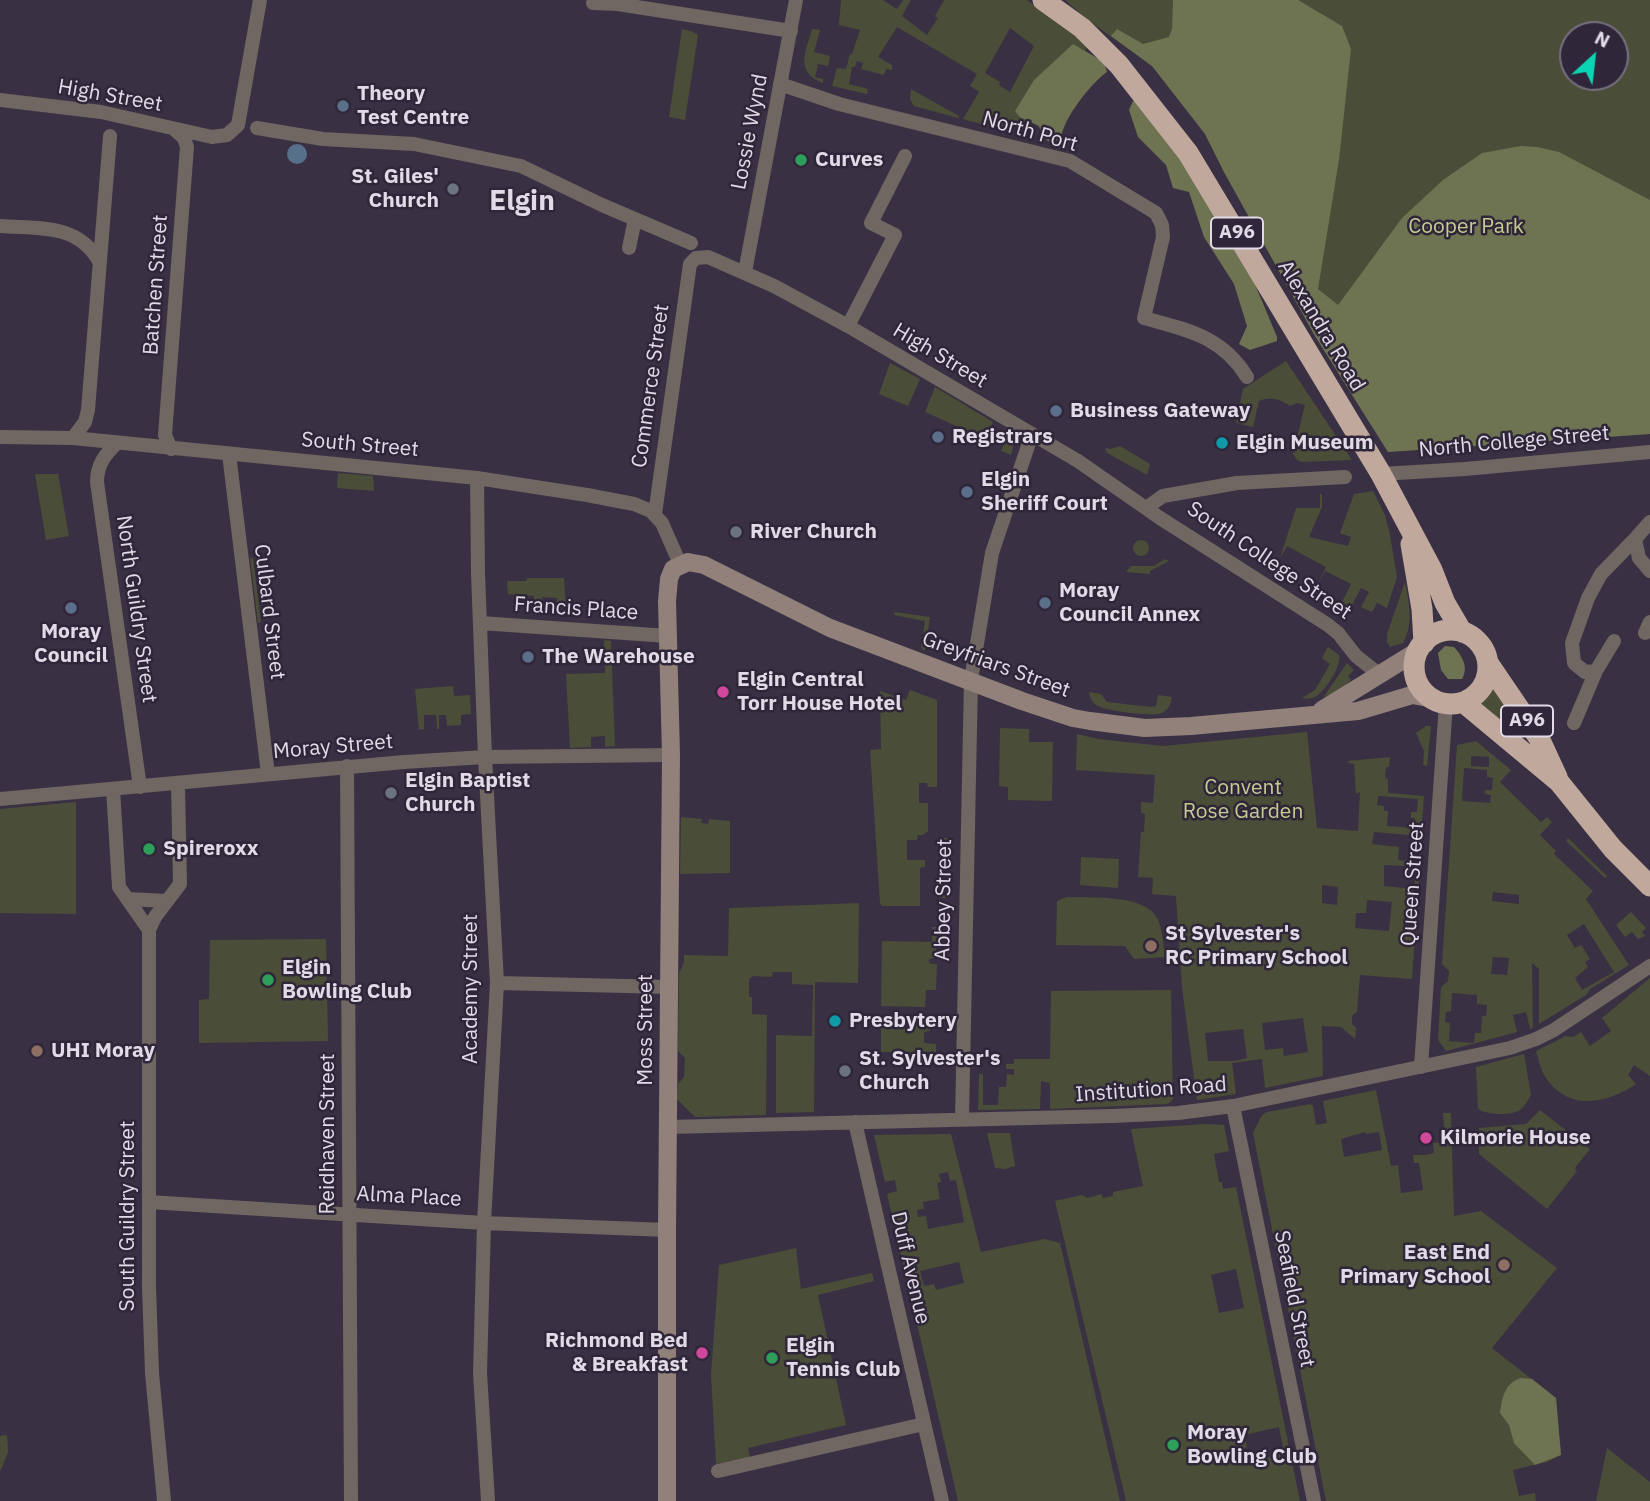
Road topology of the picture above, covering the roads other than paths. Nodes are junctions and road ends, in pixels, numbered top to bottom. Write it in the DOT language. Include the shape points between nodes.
graph roads {
  1 [pos="260,0"];
  2 [pos="796,0"];
  3 [pos="1043,0"];
  4 [pos="593,3"];
  5 [pos="791,31"];
  6 [pos="780,85"];
  7 [pos="0,100"];
  8 [pos="173,128"];
  9 [pos="257,128"];
  10 [pos="110,136"];
  11 [pos="905,156"];
  12 [pos="635,219"];
  13 [pos="0,226"];
  14 [pos="691,243"];
  15 [pos="629,248"];
  16 [pos="99,261"];
  17 [pos="690,264"];
  18 [pos="745,272"];
  19 [pos="848,326"];
  20 [pos="1247,377"];
  21 [pos="1032,434"];
  22 [pos="0,437"];
  23 [pos="73,438"];
  24 [pos="117,443"];
  25 [pos="171,449"];
  26 [pos="1650,452"];
  27 [pos="229,454"];
  28 [pos="1381,474"];
  29 [pos="1345,477"];
  30 [pos="477,478"];
  31 [pos="1146,508"];
  32 [pos="655,514"];
  33 [pos="1160,518"];
  34 [pos="1650,522"];
  35 [pos="1409,528"];
  36 [pos="1635,539"];
  37 [pos="680,564"];
  38 [pos="1650,571"];
  39 [pos="480,623"];
  40 [pos="1462,632"];
  41 [pos="668,636"];
  42 [pos="1614,640"];
  43 [pos="1420,648"];
  44 [pos="1488,663"];
  45 [pos="1596,671"];
  46 [pos="1380,675"];
  47 [pos="971,680"];
  48 [pos="1447,701"];
  49 [pos="1316,714"];
  50 [pos="1574,723"];
  51 [pos="671,755"];
  52 [pos="485,757"];
  53 [pos="347,766"];
  54 [pos="268,774"];
  55 [pos="1559,782"];
  56 [pos="178,784"];
  57 [pos="140,787"];
  58 [pos="113,789"];
  59 [pos="0,799"];
  60 [pos="1650,887"];
  61 [pos="125,898"];
  62 [pos="167,901"];
  63 [pos="149,930"];
  64 [pos="1650,966"];
  65 [pos="497,983"];
  66 [pos="669,987"];
  67 [pos="1421,1067"];
  68 [pos="1233,1106"];
  69 [pos="962,1119"];
  70 [pos="855,1122"];
  71 [pos="668,1128"];
  72 [pos="149,1202"];
  73 [pos="349,1215"];
  74 [pos="484,1223"];
  75 [pos="667,1230"];
  76 [pos="924,1424"];
  77 [pos="718,1471"];
  78 [pos="164,1501"];
  79 [pos="351,1501"];
  80 [pos="488,1501"];
  81 [pos="667,1501"];
  82 [pos="942,1501"];
  83 [pos="1314,1501"];
  1 -- 8 [label="street, High Street" via="238,125 227,135 212,137"];
  2 -- 5 [label="street, Lossie Wynd"];
  3 -- 28 [label="highway, Alexandra Road / A96" via="1082,28 1119,65 1188,153"];
  4 -- 5 [label="street"];
  5 -- 6 [label="street, Lossie Wynd"];
  6 -- 18 [label="street, Lossie Wynd"];
  6 -- 20 [label="street, North Port" via="1070,161 1156,213 1163,237 1138,317 1211,340 1230,353"];
  7 -- 8 [label="street, High Street" via="101,112"];
  8 -- 25 [label="street, Batchen Street" via="187,147 165,435"];
  9 -- 12 [label="street" via="323,139 414,144 521,166"];
  10 -- 16 [label="street"];
  11 -- 19 [label="street" via="871,223 895,235"];
  12 -- 14 [label="street"];
  12 -- 15 [label="street"];
  13 -- 16 [label="street" via="75,236"];
  16 -- 23 [label="street" via="88,410"];
  17 -- 18 [label="street, High Street" via="708,257"];
  17 -- 32 [label="street, Commerce Street"];
  18 -- 19 [label="street, High Street"];
  19 -- 21 [label="street, High Street"];
  21 -- 31 [label="street, High Street"];
  21 -- 47 [label="street, Abbey Street" via="992,553"];
  22 -- 23 [label="street, South Street"];
  23 -- 24 [label="street, South Street"];
  24 -- 25 [label="street, South Street"];
  24 -- 57 [label="street, North Guildry Street" via="102,460 97,477"];
  25 -- 27 [label="street, South Street"];
  26 -- 28 [label="street, North College Street"];
  27 -- 30 [label="street, South Street"];
  27 -- 54 [label="street, Culbard Street"];
  28 -- 35 [label="highway, Alexandra Road / A96"];
  29 -- 31 [label="street" via="1237,483 1163,496"];
  30 -- 32 [label="street, South Street" via="634,504"];
  30 -- 39 [label="street, Academy Street"];
  31 -- 33 [label="street, High Street"];
  32 -- 37 [label="street"];
  33 -- 46 [label="street, South College Street" via="1328,625"];
  34 -- 36 [label="street"];
  35 -- 40 [label="highway, Alexandra Road / A96"];
  35 -- 43 [label="highway, Alexandra Road / A96" via="1422,609"];
  36 -- 38 [label="street" via="1639,558"];
  36 -- 45 [label="street" via="1601,574 1572,643 1574,663 1586,672"];
  37 -- 41 [label="street, Moss Street" via="671,572 668,586"];
  37 -- 47 [label="street, Greyfriars Street" via="704,565 814,621"];
  39 -- 41 [label="street, Francis Place"];
  39 -- 52 [label="street, Academy Street"];
  40 -- 43 [label="highway" via="1441,631"];
  40 -- 44 [label="highway" via="1480,643"];
  41 -- 51 [label="street, Moss Street"];
  42 -- 45 [label="street"];
  43 -- 46 [label="street, Greyfriars Street"];
  43 -- 48 [label="highway" via="1419,685"];
  44 -- 48 [label="highway" via="1479,691"];
  44 -- 55 [label="highway, A96" via="1539,738"];
  45 -- 50 [label="street"];
  46 -- 49 [label="street, Greyfriars Street"];
  47 -- 49 [label="street, Greyfriars Street" via="1073,718 1145,728"];
  47 -- 69 [label="street, Abbey Street"];
  48 -- 49 [label="street, Greyfriars Street" via="1412,695 1358,711"];
  48 -- 55 [label="highway, A96"];
  48 -- 67 [label="street, Queen Street"];
  51 -- 52 [label="street, Moray Street"];
  51 -- 66 [label="street, Moss Street"];
  52 -- 53 [label="street, Moray Street"];
  52 -- 65 [label="street, Academy Street"];
  53 -- 54 [label="street, Moray Street"];
  53 -- 73 [label="street, Reidhaven Street"];
  54 -- 56 [label="street, Moray Street"];
  55 -- 60 [label="highway, A96"];
  56 -- 57 [label="street, Moray Street"];
  56 -- 62 [label="street" via="180,884"];
  57 -- 58 [label="street, Moray Street"];
  58 -- 59 [label="street, Moray Street"];
  58 -- 61 [label="street" via="119,883"];
  61 -- 62 [label="street"];
  61 -- 63 [label="street"];
  62 -- 63 [label="street"];
  63 -- 72 [label="street, South Guildry Street"];
  64 -- 67 [label="street, Institution Road" via="1536,1039"];
  65 -- 66 [label="street"];
  65 -- 74 [label="street, Academy Street"];
  66 -- 71 [label="street, Moss Street"];
  67 -- 68 [label="street, Institution Road"];
  68 -- 69 [label="street, Institution Road" via="1178,1113"];
  68 -- 83 [label="street, Seafield Street"];
  69 -- 70 [label="street, Institution Road"];
  70 -- 71 [label="street, Institution Road"];
  70 -- 76 [label="street, Duff Avenue"];
  71 -- 75 [label="street, Moss Street"];
  72 -- 73 [label="street, Alma Place"];
  72 -- 78 [label="street, South Guildry Street" via="152,1373"];
  73 -- 74 [label="street, Alma Place"];
  73 -- 79 [label="street, Reidhaven Street"];
  74 -- 75 [label="street, Alma Place"];
  74 -- 80 [label="street, Academy Street" via="481,1373"];
  75 -- 81 [label="street, Moss Street"];
  76 -- 77 [label="street"];
  76 -- 82 [label="street, Duff Avenue"];
}
